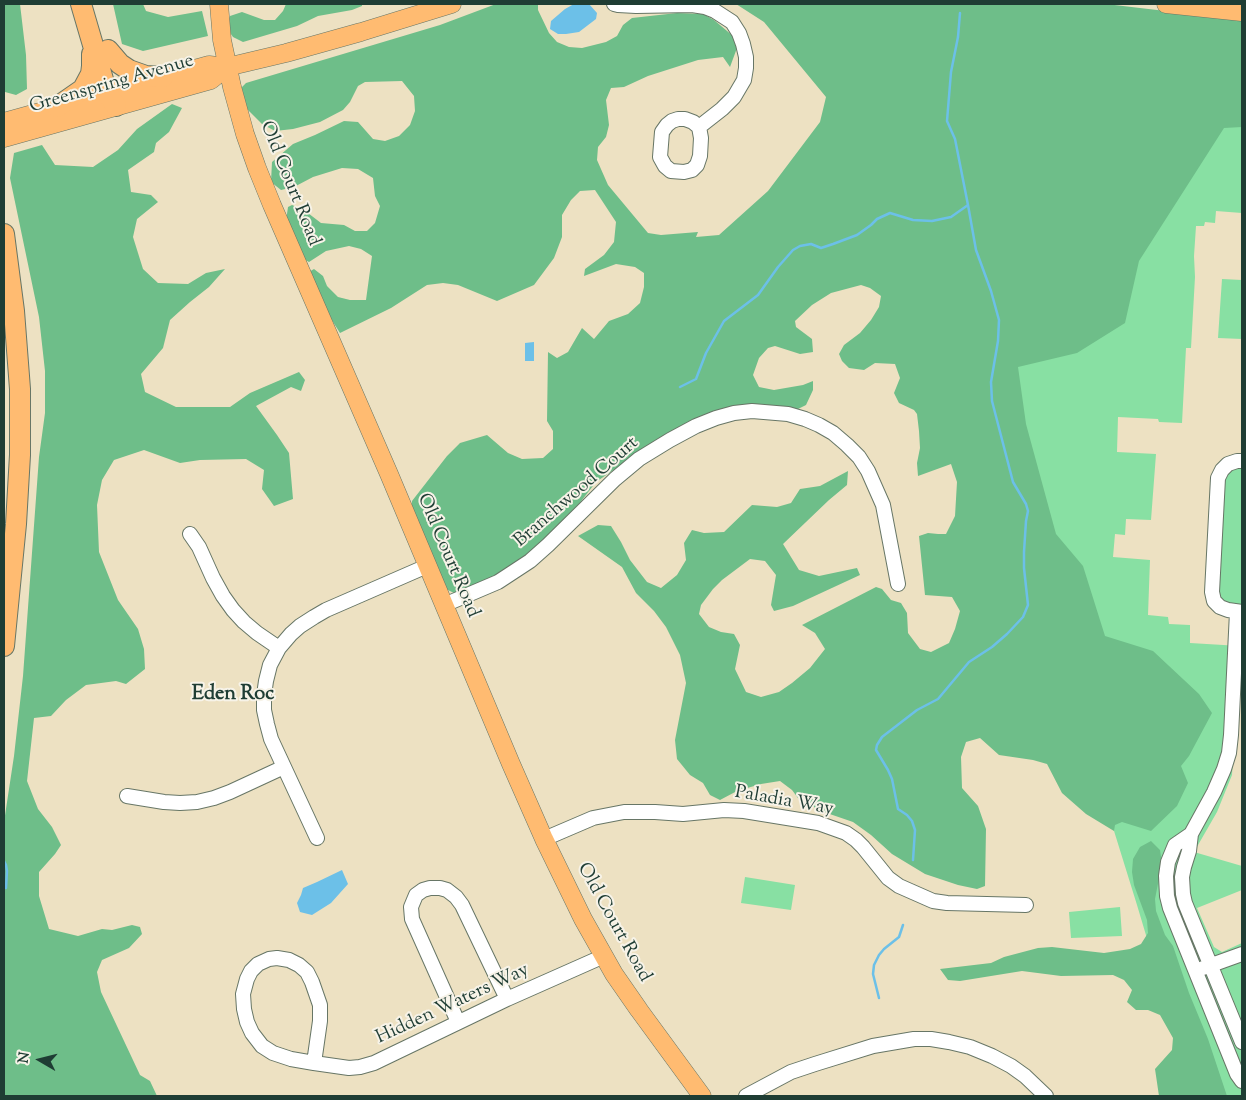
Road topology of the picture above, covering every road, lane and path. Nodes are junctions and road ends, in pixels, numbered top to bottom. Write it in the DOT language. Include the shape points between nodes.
graph roads {
  1 [pos="81,4"];
  2 [pos="95,4"];
  3 [pos="219,4"];
  4 [pos="452,4"];
  5 [pos="614,4"];
  6 [pos="1166,4"];
  7 [pos="1242,12"];
  8 [pos="92,37"];
  9 [pos="108,50"];
  10 [pos="227,67"];
  11 [pos="163,77"];
  12 [pos="114,96"];
  13 [pos="58,107"];
  14 [pos="4,122"];
  15 [pos="699,127"];
  16 [pos="4,138"];
  17 [pos="4,234"];
  18 [pos="1242,461"];
  19 [pos="190,534"];
  20 [pos="428,566"];
  21 [pos="898,584"];
  22 [pos="444,605"];
  23 [pos="1240,612"];
  24 [pos="4,646"];
  25 [pos="279,648"];
  26 [pos="284,767"];
  27 [pos="127,796"];
  28 [pos="1191,834"];
  29 [pos="317,838"];
  30 [pos="544,839"];
  31 [pos="1026,905"];
  32 [pos="1242,954"];
  33 [pos="604,956"];
  34 [pos="1210,966"];
  35 [pos="1196,971"];
  36 [pos="507,999"];
  37 [pos="458,1022"];
  38 [pos="1241,1036"];
  39 [pos="1224,1039"];
  40 [pos="314,1063"];
  41 [pos="1242,1081"];
  42 [pos="702,1096"];
  43 [pos="746,1096"];
  44 [pos="1046,1096"];
  1 -- 8 [label="highway"];
  2 -- 9 [label="highway"];
  3 -- 10 [label="main road, Old Court Road"];
  4 -- 10 [label="main road, Greenspring Avenue" via="336,40"];
  5 -- 15 [label="street" via="692,5 716,11 732,22 744,44 744,80 734,97"];
  6 -- 7 [label="main road"];
  8 -- 12 [label="highway"];
  8 -- 13 [label="highway" via="92,66 88,82 83,90"];
  9 -- 11 [label="highway" via="128,70"];
  9 -- 12 [label="highway"];
  10 -- 11 [label="main road, Greenspring Avenue" via="209,65"];
  10 -- 12 [label="main road, Greenspring Avenue" via="211,80"];
  10 -- 20 [label="main road, Old Court Road" via="260,176"];
  11 -- 12 [label="main road, Greenspring Avenue"];
  12 -- 13 [label="main road, Greenspring Avenue"];
  12 -- 16 [label="main road, Greenspring Avenue"];
  13 -- 14 [label="main road, Greenspring Avenue"];
  17 -- 24 [label="highway" via="19,379 20,455"];
  18 -- 23 [label="street" via="1228,464 1218,478 1212,592 1220,606"];
  19 -- 25 [label="street" via="232,610"];
  20 -- 22 [label="main road, Old Court Road"];
  20 -- 25 [label="street" via="326,610 291,634"];
  21 -- 22 [label="street, Branchwood Court" via="883,505 859,457 819,425 788,414 752,411 716,418 670,440 615,479 530,561 498,582"];
  22 -- 30 [label="main road, Old Court Road"];
  23 -- 28 [label="street" via="1229,753 1214,792"];
  25 -- 26 [label="street" via="266,680 264,710 271,739"];
  26 -- 27 [label="street" via="230,792 197,802 164,802"];
  26 -- 29 [label="street"];
  28 -- 34 [label="street" via="1182,877 1183,894"];
  28 -- 35 [label="street" via="1175,845 1168,862 1166,882 1170,908"];
  30 -- 31 [label="street, Paladia Way" via="593,818 624,812 744,811 818,823 846,833 898,886 933,901"];
  30 -- 33 [label="main road, Old Court Road"];
  32 -- 34 [label="street"];
  33 -- 36 [label="street, Hidden Waters Way"];
  33 -- 42 [label="main road, Old Court Road" via="638,1010"];
  34 -- 35 [label="street"];
  34 -- 38 [label="street"];
  35 -- 39 [label="street"];
  36 -- 37 [label="street, Hidden Waters Way"];
  36 -- 37 [label="street" via="456,897 440,888 423,890 416,895 410,907 412,919"];
  37 -- 40 [label="street, Hidden Waters Way" via="360,1067"];
  38 -- 39 [label="street"];
  39 -- 41 [label="street"];
  40 -- 40 [label="street, Hidden Waters Way" via="273,1052 262,1046 252,1033 244,1009 244,994 247,979 258,964 278,958 289,960 307,972 320,1006"];
  43 -- 44 [label="street" via="791,1072 873,1046 914,1039 949,1042 992,1056 1011,1066"];
}
